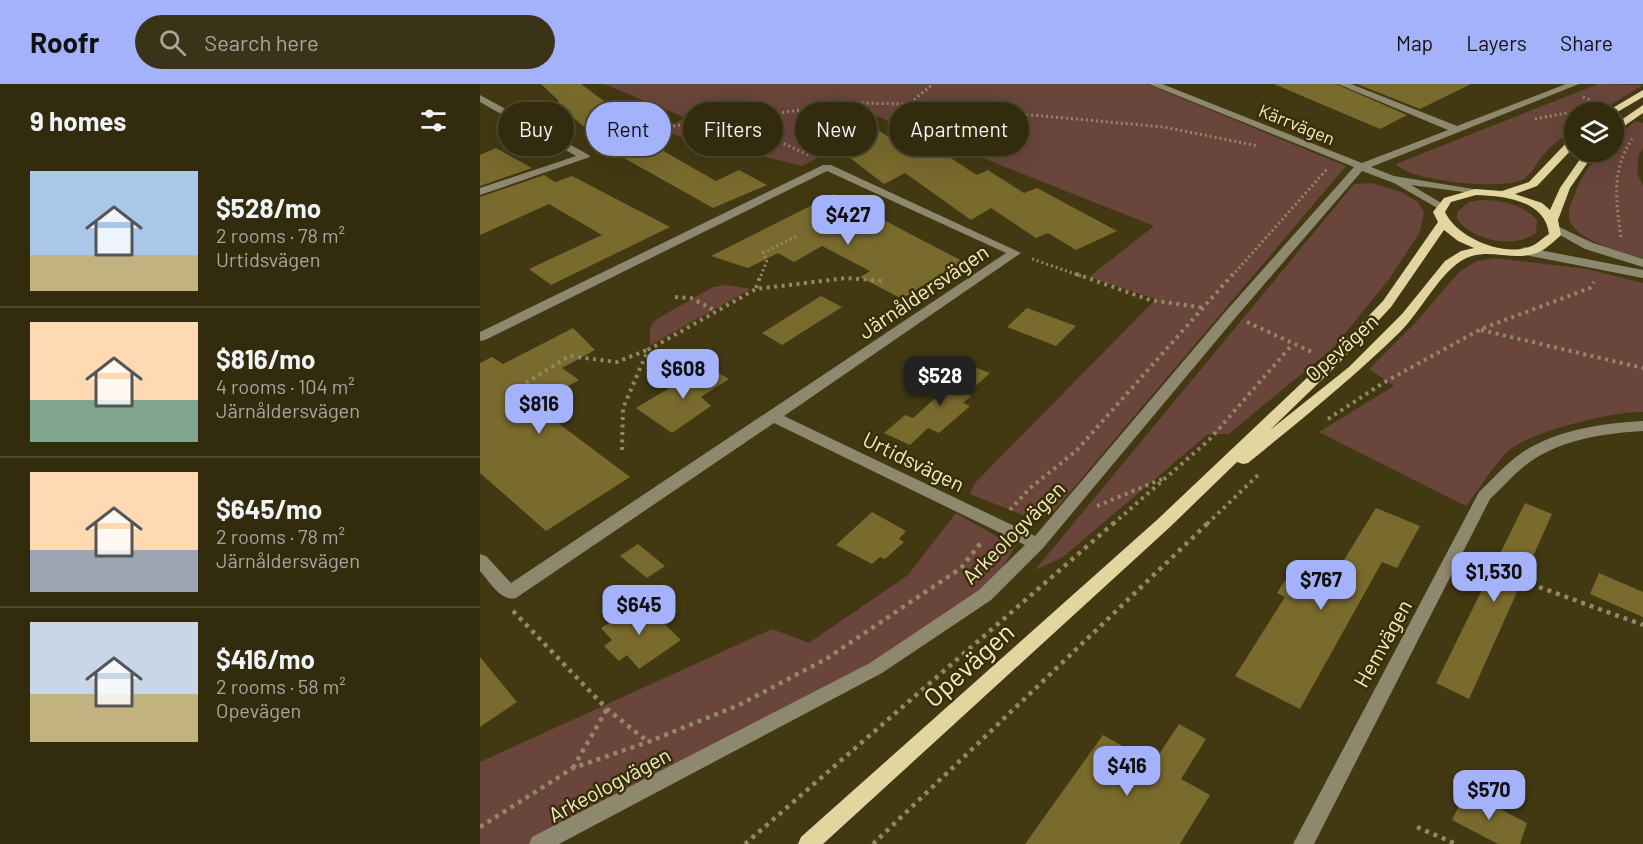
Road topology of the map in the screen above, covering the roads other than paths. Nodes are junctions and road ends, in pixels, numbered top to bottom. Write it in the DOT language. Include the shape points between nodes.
graph roads {
  1 [pos="1154,84"];
  2 [pos="1343,84"];
  3 [pos="1574,84"];
  4 [pos="1643,93"];
  5 [pos="480,98"];
  6 [pos="1624,104"];
  7 [pos="1643,108"];
  8 [pos="1624,122"];
  9 [pos="1457,130"];
  10 [pos="1564,152"];
  11 [pos="1583,162"];
  12 [pos="1359,168"];
  13 [pos="1392,179"];
  14 [pos="480,192"];
  15 [pos="1475,192"];
  16 [pos="1504,194"];
  17 [pos="1439,206"];
  18 [pos="1442,224"];
  19 [pos="1554,224"];
  20 [pos="1487,248"];
  21 [pos="1524,251"];
  22 [pos="1643,263"];
  23 [pos="1643,274"];
  24 [pos="480,337"];
  25 [pos="772,416"];
  26 [pos="1643,426"];
  27 [pos="1164,523"];
  28 [pos="1038,544"];
  29 [pos="480,560"];
  30 [pos="539,844"];
  31 [pos="808,844"];
  32 [pos="1303,844"];
  1 -- 12 [label="street, Kärrvägen"];
  2 -- 9 [label="street"];
  3 -- 9 [label="street"];
  4 -- 6 [label="main road"];
  5 -- 14 [label="street" via="585,157"];
  7 -- 8 [label="main road"];
  9 -- 12 [label="street"];
  10 -- 16 [label="main road" via="1533,184"];
  11 -- 19 [label="main road" via="1565,188"];
  12 -- 13 [label="street, Kärrvägen"];
  12 -- 28 [label="street, Arkeologvägen"];
  13 -- 15 [label="street"];
  13 -- 17 [label="street"];
  15 -- 16 [label="main road"];
  15 -- 17 [label="main road" via="1459,194"];
  16 -- 19 [label="main road" via="1535,205"];
  17 -- 18 [label="main road"];
  18 -- 20 [label="main road" via="1463,240"];
  18 -- 27 [label="main road, Opevägen" via="1387,304"];
  19 -- 21 [label="main road" via="1555,235 1549,242"];
  19 -- 22 [label="street" via="1612,254"];
  20 -- 21 [label="main road"];
  20 -- 27 [label="main road, Opevägen" via="1465,254 1449,264 1407,317 1354,370"];
  21 -- 23 [label="street"];
  24 -- 25 [label="street, Järnåldersvägen" via="827,166 1015,253"];
  25 -- 28 [label="street, Urtidsvägen"];
  25 -- 29 [label="street, Järnåldersvägen" via="510,593"];
  26 -- 32 [label="street, Hemvägen" via="1578,435 1524,459 1484,496"];
  27 -- 31 [label="main road, Opevägen"];
  28 -- 30 [label="street, Arkeologvägen" via="984,595 876,668"];
}
